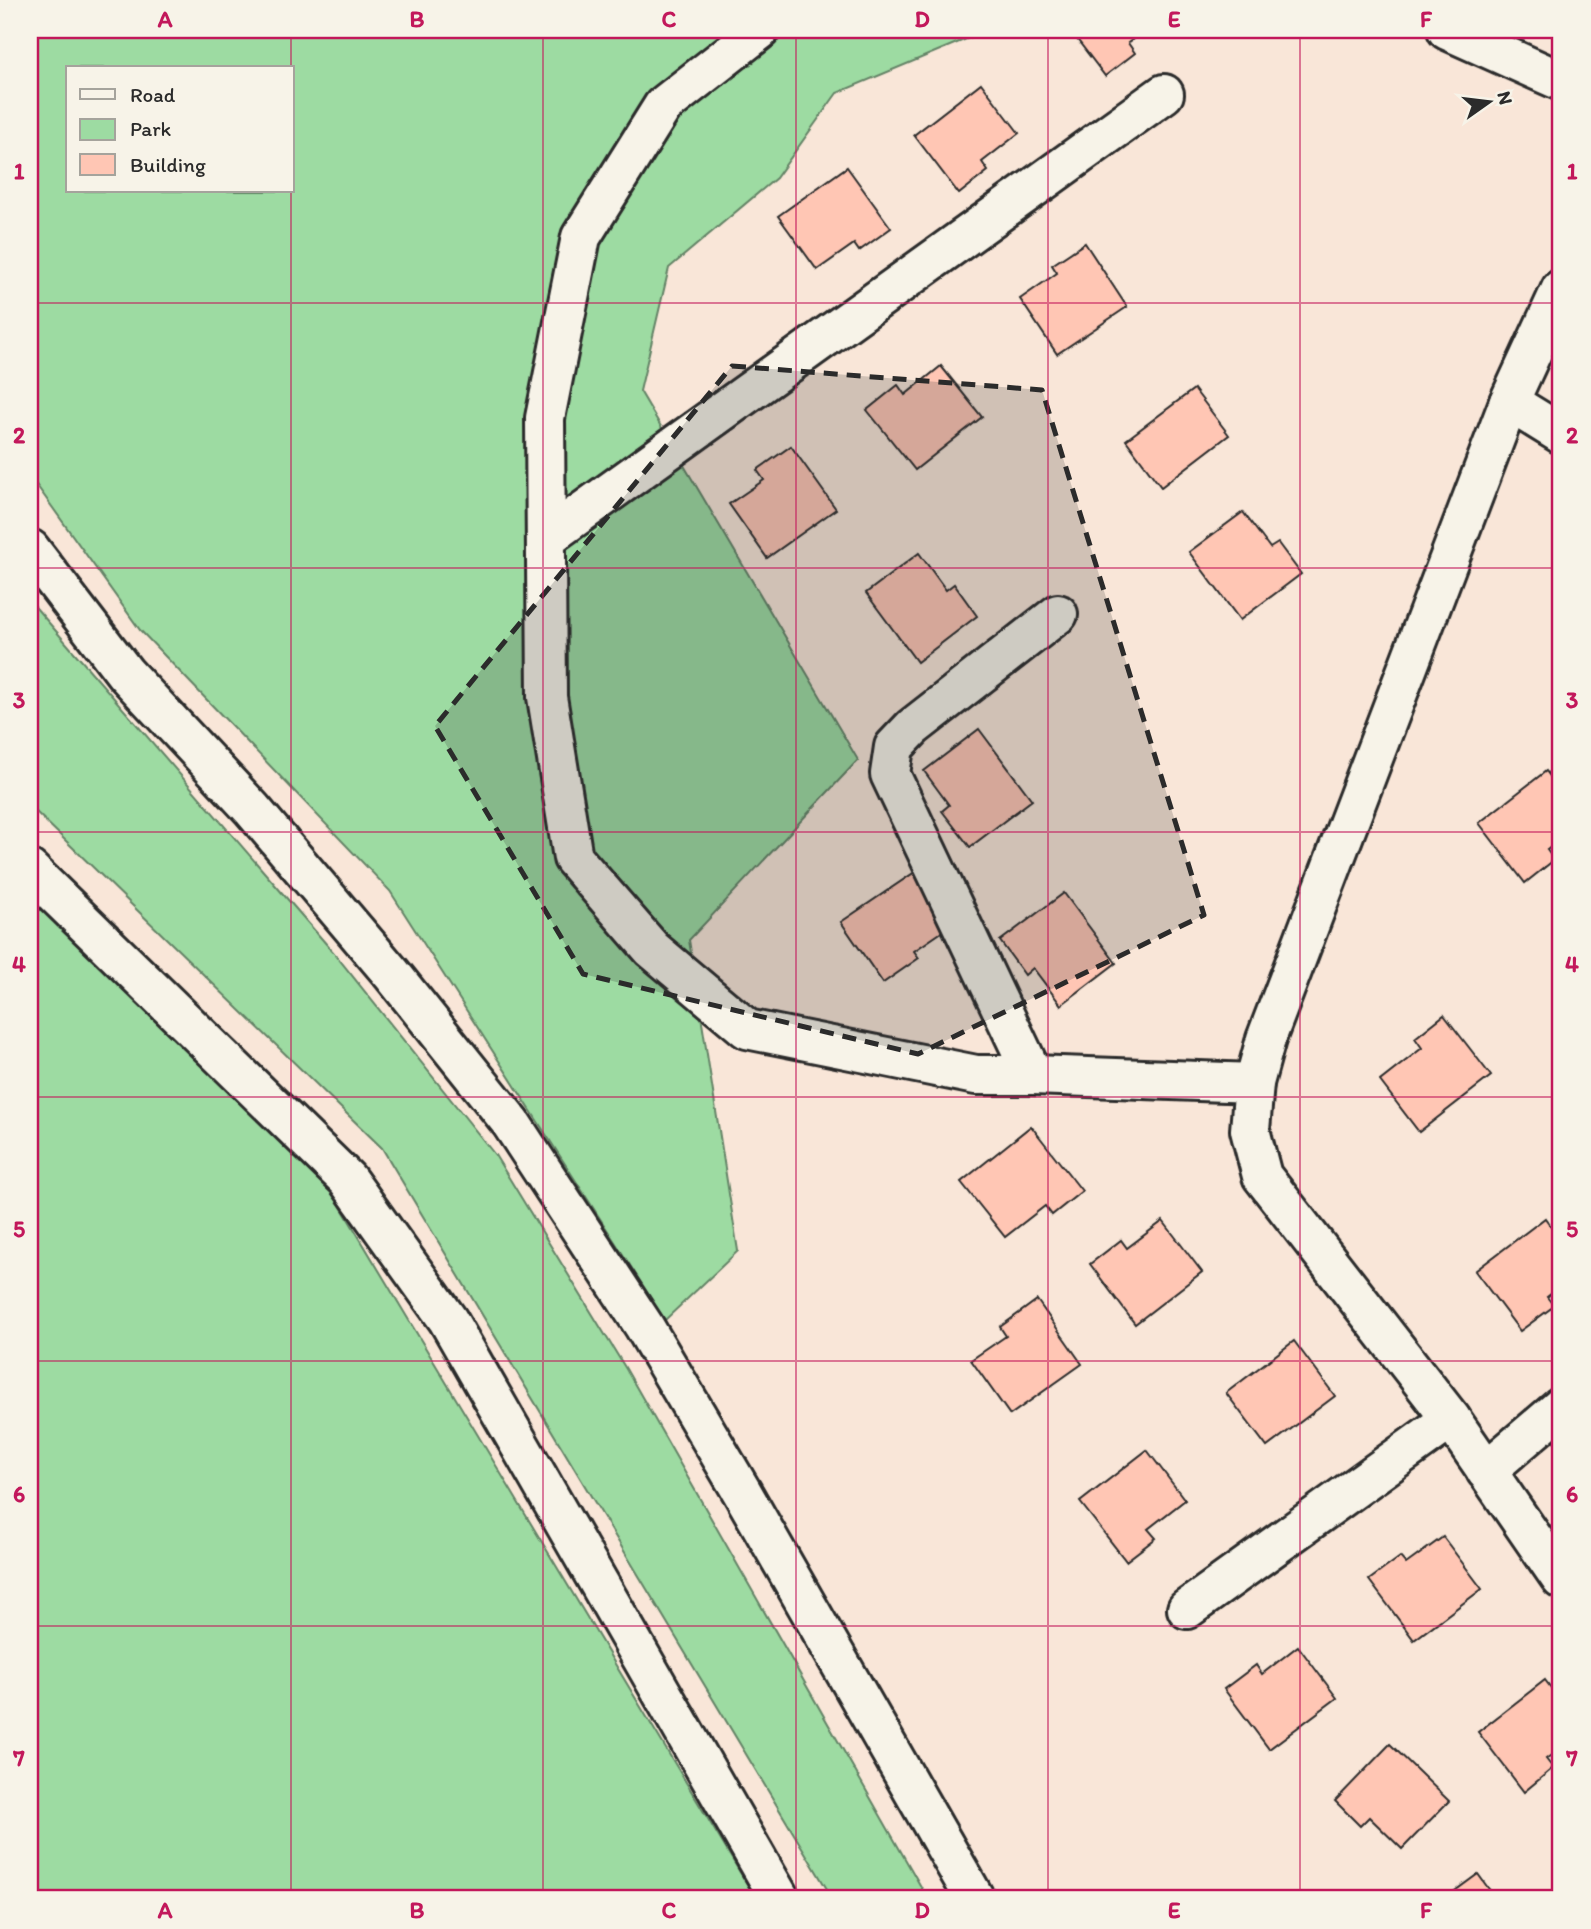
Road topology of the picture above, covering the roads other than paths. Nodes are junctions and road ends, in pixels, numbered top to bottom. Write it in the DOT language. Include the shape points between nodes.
graph roads {
  1 [pos="760,30"];
  2 [pos="1447,30"];
  3 [pos="1561,81"];
  4 [pos="1164,94"];
  5 [pos="1561,289"];
  6 [pos="1509,402"];
  7 [pos="1561,434"];
  8 [pos="546,538"];
  9 [pos="30,549"];
  10 [pos="1058,614"];
  11 [pos="30,870"];
  12 [pos="1033,1075"];
  13 [pos="1254,1083"];
  14 [pos="1561,1407"];
  15 [pos="1451,1419"];
  16 [pos="1486,1471"];
  17 [pos="1561,1579"];
  18 [pos="1186,1609"];
  19 [pos="780,1899"];
  20 [pos="975,1899"];
  1 -- 8 [label="street" via="663,106 582,237 545,418"];
  2 -- 3 [label="street"];
  4 -- 8 [label="street"];
  5 -- 6 [label="street"];
  6 -- 7 [label="street"];
  6 -- 13 [label="street" via="1266,1039"];
  8 -- 12 [label="street" via="547,697 573,858 652,949 747,1029 975,1076"];
  9 -- 20 [label="street" via="125,673 252,809 511,1123 644,1326"];
  10 -- 12 [label="street" via="913,727 894,747 890,774"];
  11 -- 19 [label="street" via="347,1179 448,1320"];
  12 -- 13 [label="street"];
  13 -- 15 [label="street" via="1250,1130 1262,1176"];
  14 -- 16 [label="street"];
  15 -- 16 [label="street"];
  15 -- 18 [label="street"];
  16 -- 17 [label="street"];
}
